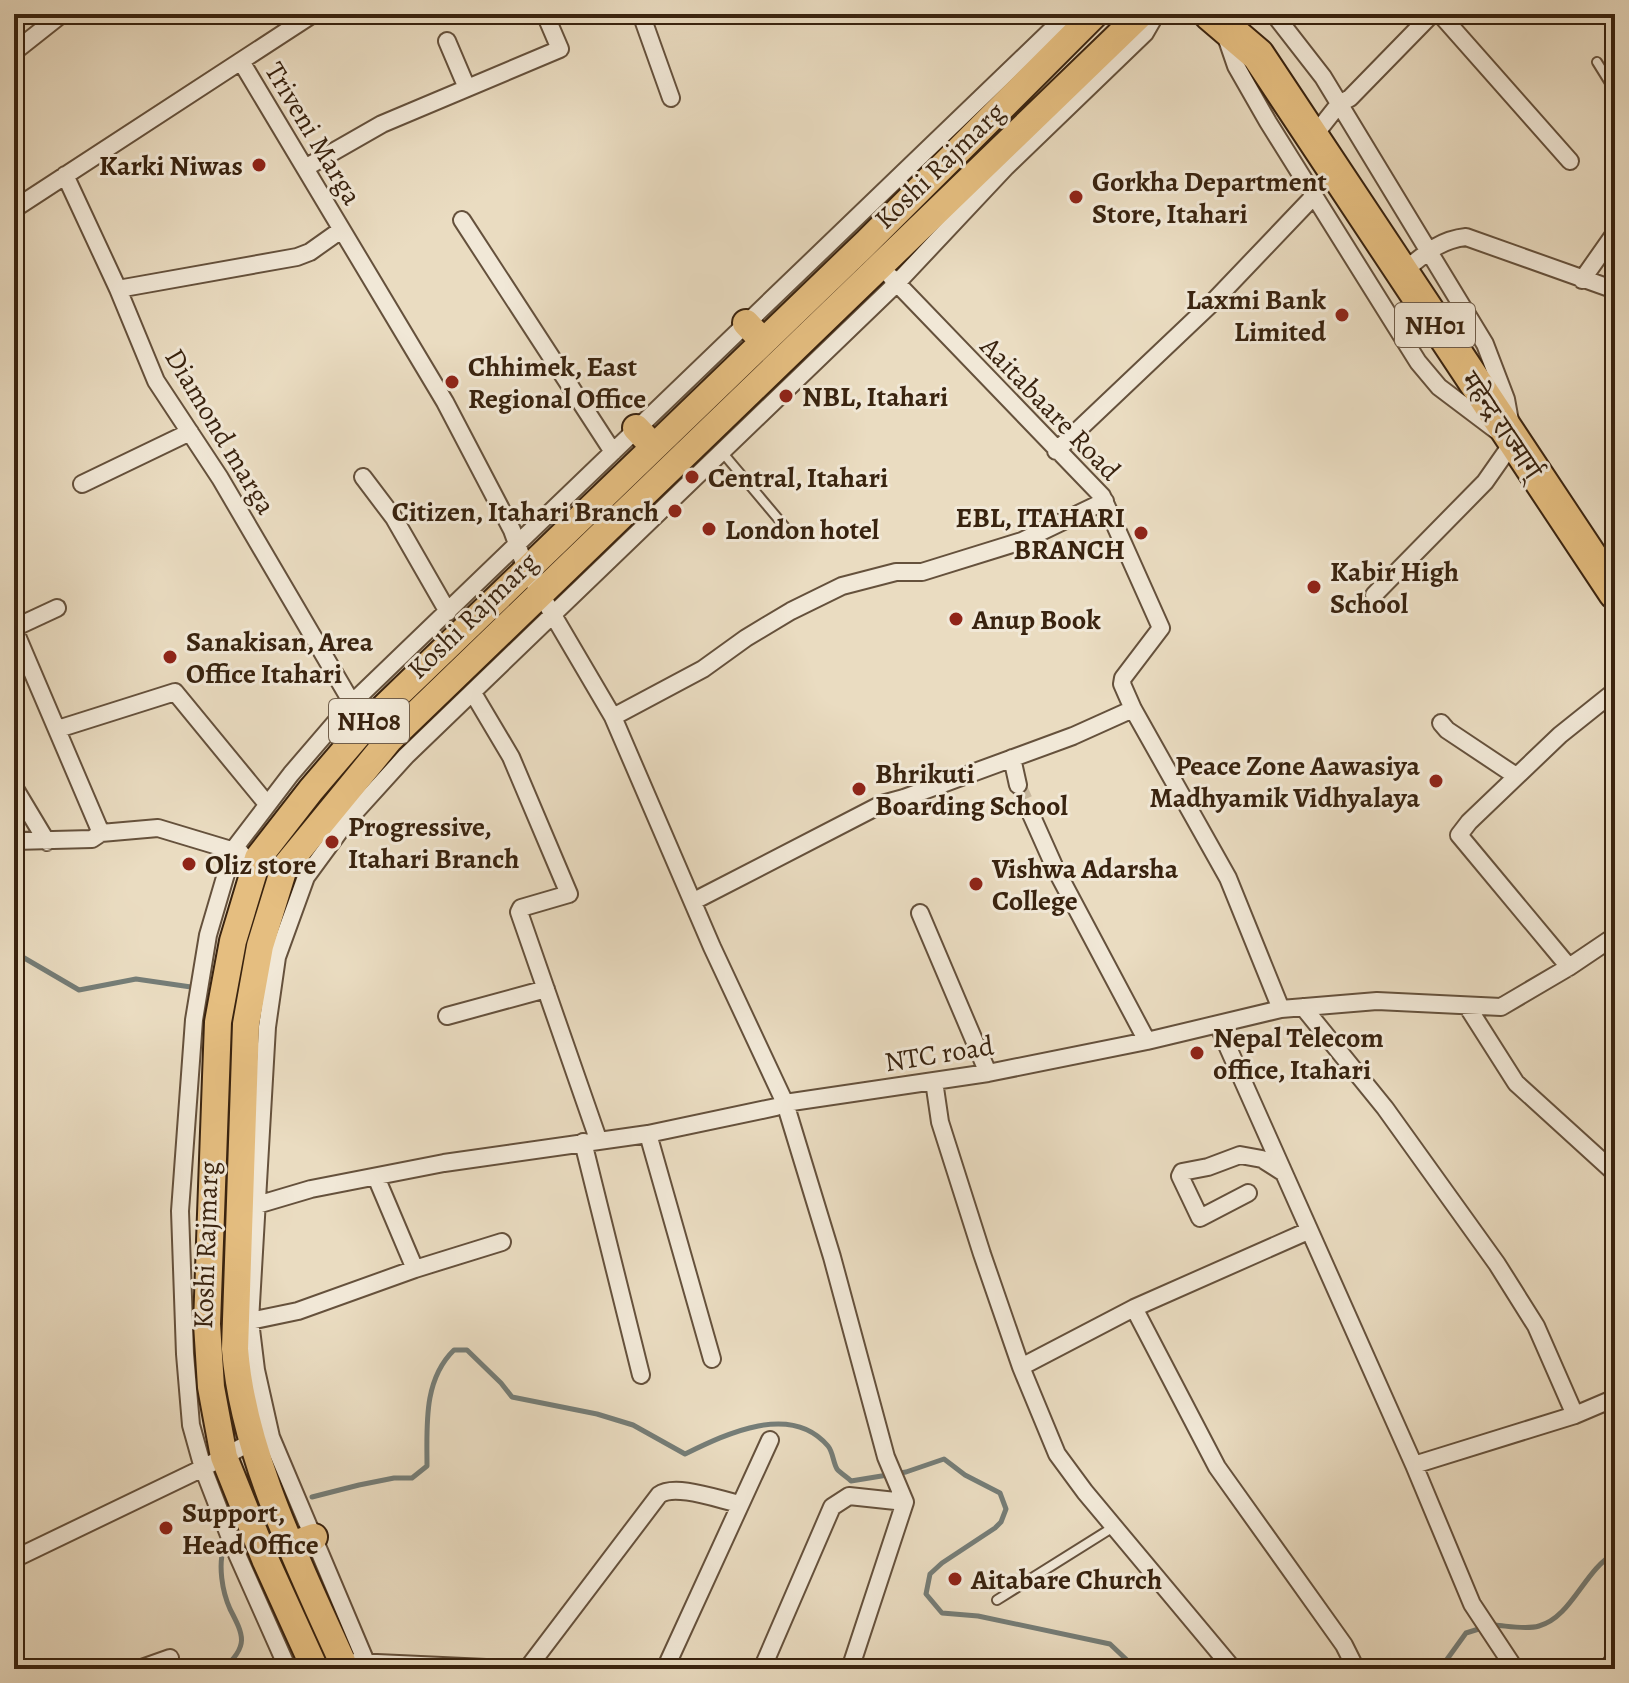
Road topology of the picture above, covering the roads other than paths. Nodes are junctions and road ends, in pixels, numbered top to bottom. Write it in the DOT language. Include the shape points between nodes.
graph roads {
  1 [pos="62,14"];
  2 [pos="313,14"];
  3 [pos="545,14"];
  4 [pos="641,14"];
  5 [pos="1095,14"];
  6 [pos="1141,14"];
  7 [pos="1156,14"];
  8 [pos="1274,14"];
  9 [pos="1429,16"];
  10 [pos="1059,17"];
  11 [pos="1227,17"];
  12 [pos="447,41"];
  13 [pos="14,52"];
  14 [pos="1597,62"];
  15 [pos="242,63"];
  16 [pos="467,88"];
  17 [pos="1004,90"];
  18 [pos="1615,91"];
  19 [pos="671,98"];
  20 [pos="1339,104"];
  21 [pos="977,116"];
  22 [pos="1313,137"];
  23 [pos="1570,161"];
  24 [pos="305,168"];
  25 [pos="65,175"];
  26 [pos="1313,197"];
  27 [pos="1355,199"];
  28 [pos="14,209"];
  29 [pos="862,212"];
  30 [pos="1328,219"];
  31 [pos="462,220"];
  32 [pos="341,230"];
  33 [pos="1615,233"];
  34 [pos="867,242"];
  35 [pos="1428,252"];
  36 [pos="1401,273"];
  37 [pos="889,274"];
  38 [pos="1582,280"];
  39 [pos="118,289"];
  40 [pos="1615,290"];
  41 [pos="1413,322"];
  42 [pos="754,332"];
  43 [pos="190,432"];
  44 [pos="645,438"];
  45 [pos="1513,442"];
  46 [pos="1056,451"];
  47 [pos="613,452"];
  48 [pos="722,452"];
  49 [pos="363,477"];
  50 [pos="82,484"];
  51 [pos="1105,501"];
  52 [pos="785,527"];
  53 [pos="521,558"];
  54 [pos="1615,593"];
  55 [pos="1374,595"];
  56 [pos="546,604"];
  57 [pos="57,608"];
  58 [pos="448,612"];
  59 [pos="14,629"];
  60 [pos="30,666"];
  61 [pos="14,673"];
  62 [pos="1615,691"];
  63 [pos="473,693"];
  64 [pos="352,703"];
  65 [pos="1133,709"];
  66 [pos="613,717"];
  67 [pos="1441,723"];
  68 [pos="58,729"];
  69 [pos="1012,758"];
  70 [pos="1516,776"];
  71 [pos="1018,785"];
  72 [pos="14,787"];
  73 [pos="267,804"];
  74 [pos="1030,812"];
  75 [pos="101,833"];
  76 [pos="14,841"];
  77 [pos="47,842"];
  78 [pos="245,854"];
  79 [pos="295,872"];
  80 [pos="694,901"];
  81 [pos="920,913"];
  82 [pos="1615,936"];
  83 [pos="1569,967"];
  84 [pos="546,989"];
  85 [pos="1467,1006"];
  86 [pos="1303,1007"];
  87 [pos="1281,1009"];
  88 [pos="447,1016"];
  89 [pos="1218,1025"];
  90 [pos="1147,1041"];
  91 [pos="988,1073"];
  92 [pos="934,1081"];
  93 [pos="785,1103"];
  94 [pos="648,1134"];
  95 [pos="591,1141"];
  96 [pos="1615,1173"];
  97 [pos="1284,1174"];
  98 [pos="376,1177"];
  99 [pos="1248,1193"];
  100 [pos="257,1205"];
  101 [pos="1308,1231"];
  102 [pos="502,1242"];
  103 [pos="415,1269"];
  104 [pos="1134,1308"];
  105 [pos="250,1321"];
  106 [pos="712,1359"];
  107 [pos="1021,1367"];
  108 [pos="641,1375"];
  109 [pos="1615,1398"];
  110 [pos="1575,1415"];
  111 [pos="770,1440"];
  112 [pos="253,1441"];
  113 [pos="214,1463"];
  114 [pos="1414,1465"];
  115 [pos="903,1495"];
  116 [pos="740,1504"];
  117 [pos="1116,1526"];
  118 [pos="302,1541"];
  119 [pos="14,1559"];
  120 [pos="997,1600"];
  121 [pos="170,1658"];
  122 [pos="1615,1658"];
  123 [pos="355,1665"];
  124 [pos="492,1668"];
  125 [pos="139,1669"];
  126 [pos="288,1669"];
  127 [pos="314,1669"];
  128 [pos="508,1669"];
  129 [pos="527,1669"];
  130 [pos="665,1669"];
  131 [pos="762,1669"];
  132 [pos="850,1669"];
  133 [pos="1233,1669"];
  134 [pos="1356,1669"];
  135 [pos="1515,1669"];
  136 [pos="1612,1669"];
  1 -- 13 [label="street"];
  2 -- 15 [label="street"];
  3 -- 16 [label="street" via="560,49"];
  4 -- 19 [label="street"];
  5 -- 17 [label="main road, Koshi Rajmarg / NH08"];
  6 -- 37 [label="main road, Koshi Rajmarg / NH08"];
  7 -- 37 [label="street" via="1145,33"];
  8 -- 20 [label="street"];
  9 -- 20 [label="street"];
  9 -- 23 [label="street"];
  10 -- 17 [label="street"];
  11 -- 22 [label="highway, महेन्द्र राज्मार्ग् / NH01"];
  11 -- 26 [label="street" via="1236,66"];
  12 -- 16 [label="street"];
  14 -- 18 [label="lane"];
  15 -- 24 [label="street, Triveni Marga"];
  15 -- 25 [label="street"];
  16 -- 24 [label="street" via="382,124"];
  17 -- 21 [label="main road, Koshi Rajmarg / NH08"];
  20 -- 22 [label="street"];
  20 -- 35 [label="street"];
  21 -- 29 [label="street"];
  21 -- 34 [label="main road, Koshi Rajmarg / NH08"];
  22 -- 27 [label="highway, महेन्द्र राज्मार्ग् / NH01"];
  24 -- 32 [label="street, Triveni Marga"];
  25 -- 28 [label="street"];
  25 -- 39 [label="street, Diamond marga"];
  26 -- 30 [label="street"];
  26 -- 46 [label="street" via="1210,305"];
  27 -- 30 [label="street"];
  27 -- 36 [label="highway, महेन्द्र राज्मार्ग् / NH01"];
  29 -- 34 [label="street"];
  29 -- 42 [label="street"];
  30 -- 41 [label="street"];
  31 -- 47 [label="street"];
  32 -- 39 [label="street" via="297,257"];
  32 -- 53 [label="street, Triveni Marga" via="445,402 512,530"];
  33 -- 38 [label="street"];
  34 -- 37 [label="street, Aaitabaare Road"];
  34 -- 42 [label="main road, Koshi Rajmarg / NH08"];
  35 -- 36 [label="street"];
  35 -- 38 [label="street" via="1450,239 1466,237"];
  35 -- 45 [label="street" via="1485,344 1506,399"];
  36 -- 41 [label="highway, महेन्द्र राज्मार्ग् / NH01"];
  37 -- 46 [label="street, Aaitabaare Road"];
  37 -- 48 [label="street"];
  37 -- 56 [label="main road, Koshi Rajmarg / NH08"];
  38 -- 40 [label="street"];
  39 -- 43 [label="street, Diamond marga" via="156,381"];
  41 -- 45 [label="highway, महेन्द्र राज्मार्ग् / NH01"];
  42 -- 44 [label="main road, Koshi Rajmarg / NH08"];
  43 -- 50 [label="street"];
  43 -- 64 [label="street, Diamond marga"];
  44 -- 47 [label="street"];
  44 -- 53 [label="main road, Koshi Rajmarg / NH08"];
  45 -- 54 [label="highway, महेन्द्र राज्मार्ग् / NH01"];
  45 -- 55 [label="street" via="1485,482"];
  46 -- 51 [label="street, Aaitabaare Road"];
  47 -- 53 [label="street"];
  48 -- 52 [label="lane"];
  48 -- 56 [label="street"];
  49 -- 58 [label="street" via="394,518"];
  51 -- 65 [label="street, Aaitabaare Road" via="1161,628 1121,681"];
  51 -- 66 [label="street" via="1022,541 922,572 896,572 842,586"];
  53 -- 56 [label="street, Triveni Marga"];
  53 -- 58 [label="street"];
  53 -- 78 [label="main road, Koshi Rajmarg / NH08"];
  56 -- 63 [label="street"];
  56 -- 66 [label="street, Triveni Marga"];
  56 -- 79 [label="main road, Koshi Rajmarg / NH08" via="488,647 389,740"];
  57 -- 59 [label="street"];
  58 -- 64 [label="street"];
  59 -- 60 [label="street"];
  60 -- 61 [label="street"];
  60 -- 68 [label="street"];
  62 -- 70 [label="street"];
  63 -- 79 [label="street"];
  63 -- 84 [label="street" via="511,757 569,894 519,912"];
  64 -- 73 [label="street"];
  65 -- 69 [label="street"];
  65 -- 87 [label="street, Aaitabaare Road" via="1228,878"];
  66 -- 80 [label="street, Triveni Marga"];
  67 -- 70 [label="street"];
  68 -- 73 [label="street" via="175,692"];
  68 -- 75 [label="street"];
  69 -- 71 [label="street"];
  69 -- 80 [label="street" via="882,804"];
  70 -- 83 [label="street" via="1459,835"];
  72 -- 77 [label="street"];
  73 -- 78 [label="street"];
  74 -- 90 [label="street"];
  75 -- 77 [label="street" via="92,839"];
  75 -- 78 [label="street" via="158,828"];
  76 -- 77 [label="street"];
  78 -- 79 [label="street"];
  78 -- 113 [label="main road, Koshi Rajmarg / NH08" via="218,1022 207,1324"];
  79 -- 100 [label="street" via="267,1027"];
  79 -- 112 [label="main road, Koshi Rajmarg / NH08" via="260,946 246,1024 235,1349 237,1381"];
  80 -- 93 [label="street, Triveni Marga"];
  81 -- 91 [label="street"];
  82 -- 83 [label="street, NTC road"];
  83 -- 85 [label="street, NTC road" via="1501,1007"];
  84 -- 88 [label="street"];
  84 -- 95 [label="street"];
  85 -- 86 [label="street, NTC road" via="1390,1001"];
  85 -- 96 [label="street" via="1516,1083"];
  86 -- 87 [label="street, NTC road"];
  86 -- 110 [label="street" via="1385,1108 1497,1264 1536,1326"];
  87 -- 89 [label="street, NTC road"];
  89 -- 90 [label="street, NTC road"];
  89 -- 97 [label="street"];
  90 -- 91 [label="street, NTC road"];
  91 -- 92 [label="street, NTC road"];
  92 -- 93 [label="street, NTC road"];
  92 -- 107 [label="street" via="940,1122"];
  93 -- 94 [label="street, NTC road"];
  93 -- 115 [label="street, Triveni Marga" via="886,1457"];
  94 -- 95 [label="street, NTC road"];
  94 -- 106 [label="street"];
  95 -- 98 [label="street, NTC road"];
  95 -- 108 [label="street"];
  97 -- 99 [label="street" via="1262,1159 1240,1155 1180,1176 1200,1218"];
  97 -- 101 [label="street"];
  98 -- 100 [label="street, NTC road"];
  98 -- 103 [label="street"];
  100 -- 105 [label="street"];
  101 -- 104 [label="street"];
  101 -- 114 [label="street"];
  102 -- 103 [label="street"];
  103 -- 105 [label="street" via="298,1311"];
  104 -- 107 [label="street"];
  104 -- 134 [label="street" via="1217,1467"];
  105 -- 118 [label="street" via="271,1437"];
  107 -- 117 [label="street" via="1057,1454"];
  109 -- 110 [label="street"];
  110 -- 114 [label="street"];
  111 -- 116 [label="street"];
  112 -- 113 [label="street"];
  112 -- 118 [label="main road, Koshi Rajmarg / NH08"];
  113 -- 119 [label="street"];
  113 -- 126 [label="street" via="232,1543"];
  113 -- 127 [label="main road, Koshi Rajmarg / NH08"];
  114 -- 135 [label="street" via="1472,1604"];
  115 -- 131 [label="street" via="849,1496 832,1507"];
  115 -- 132 [label="street"];
  116 -- 129 [label="street" via="665,1490"];
  116 -- 130 [label="street"];
  117 -- 120 [label="lane"];
  117 -- 133 [label="street"];
  118 -- 123 [label="main road, Koshi Rajmarg / NH08"];
  121 -- 125 [label="street"];
  122 -- 136 [label="street"];
  123 -- 124 [label="street"];
  123 -- 127 [label="street"];
  124 -- 128 [label="street"];
}
